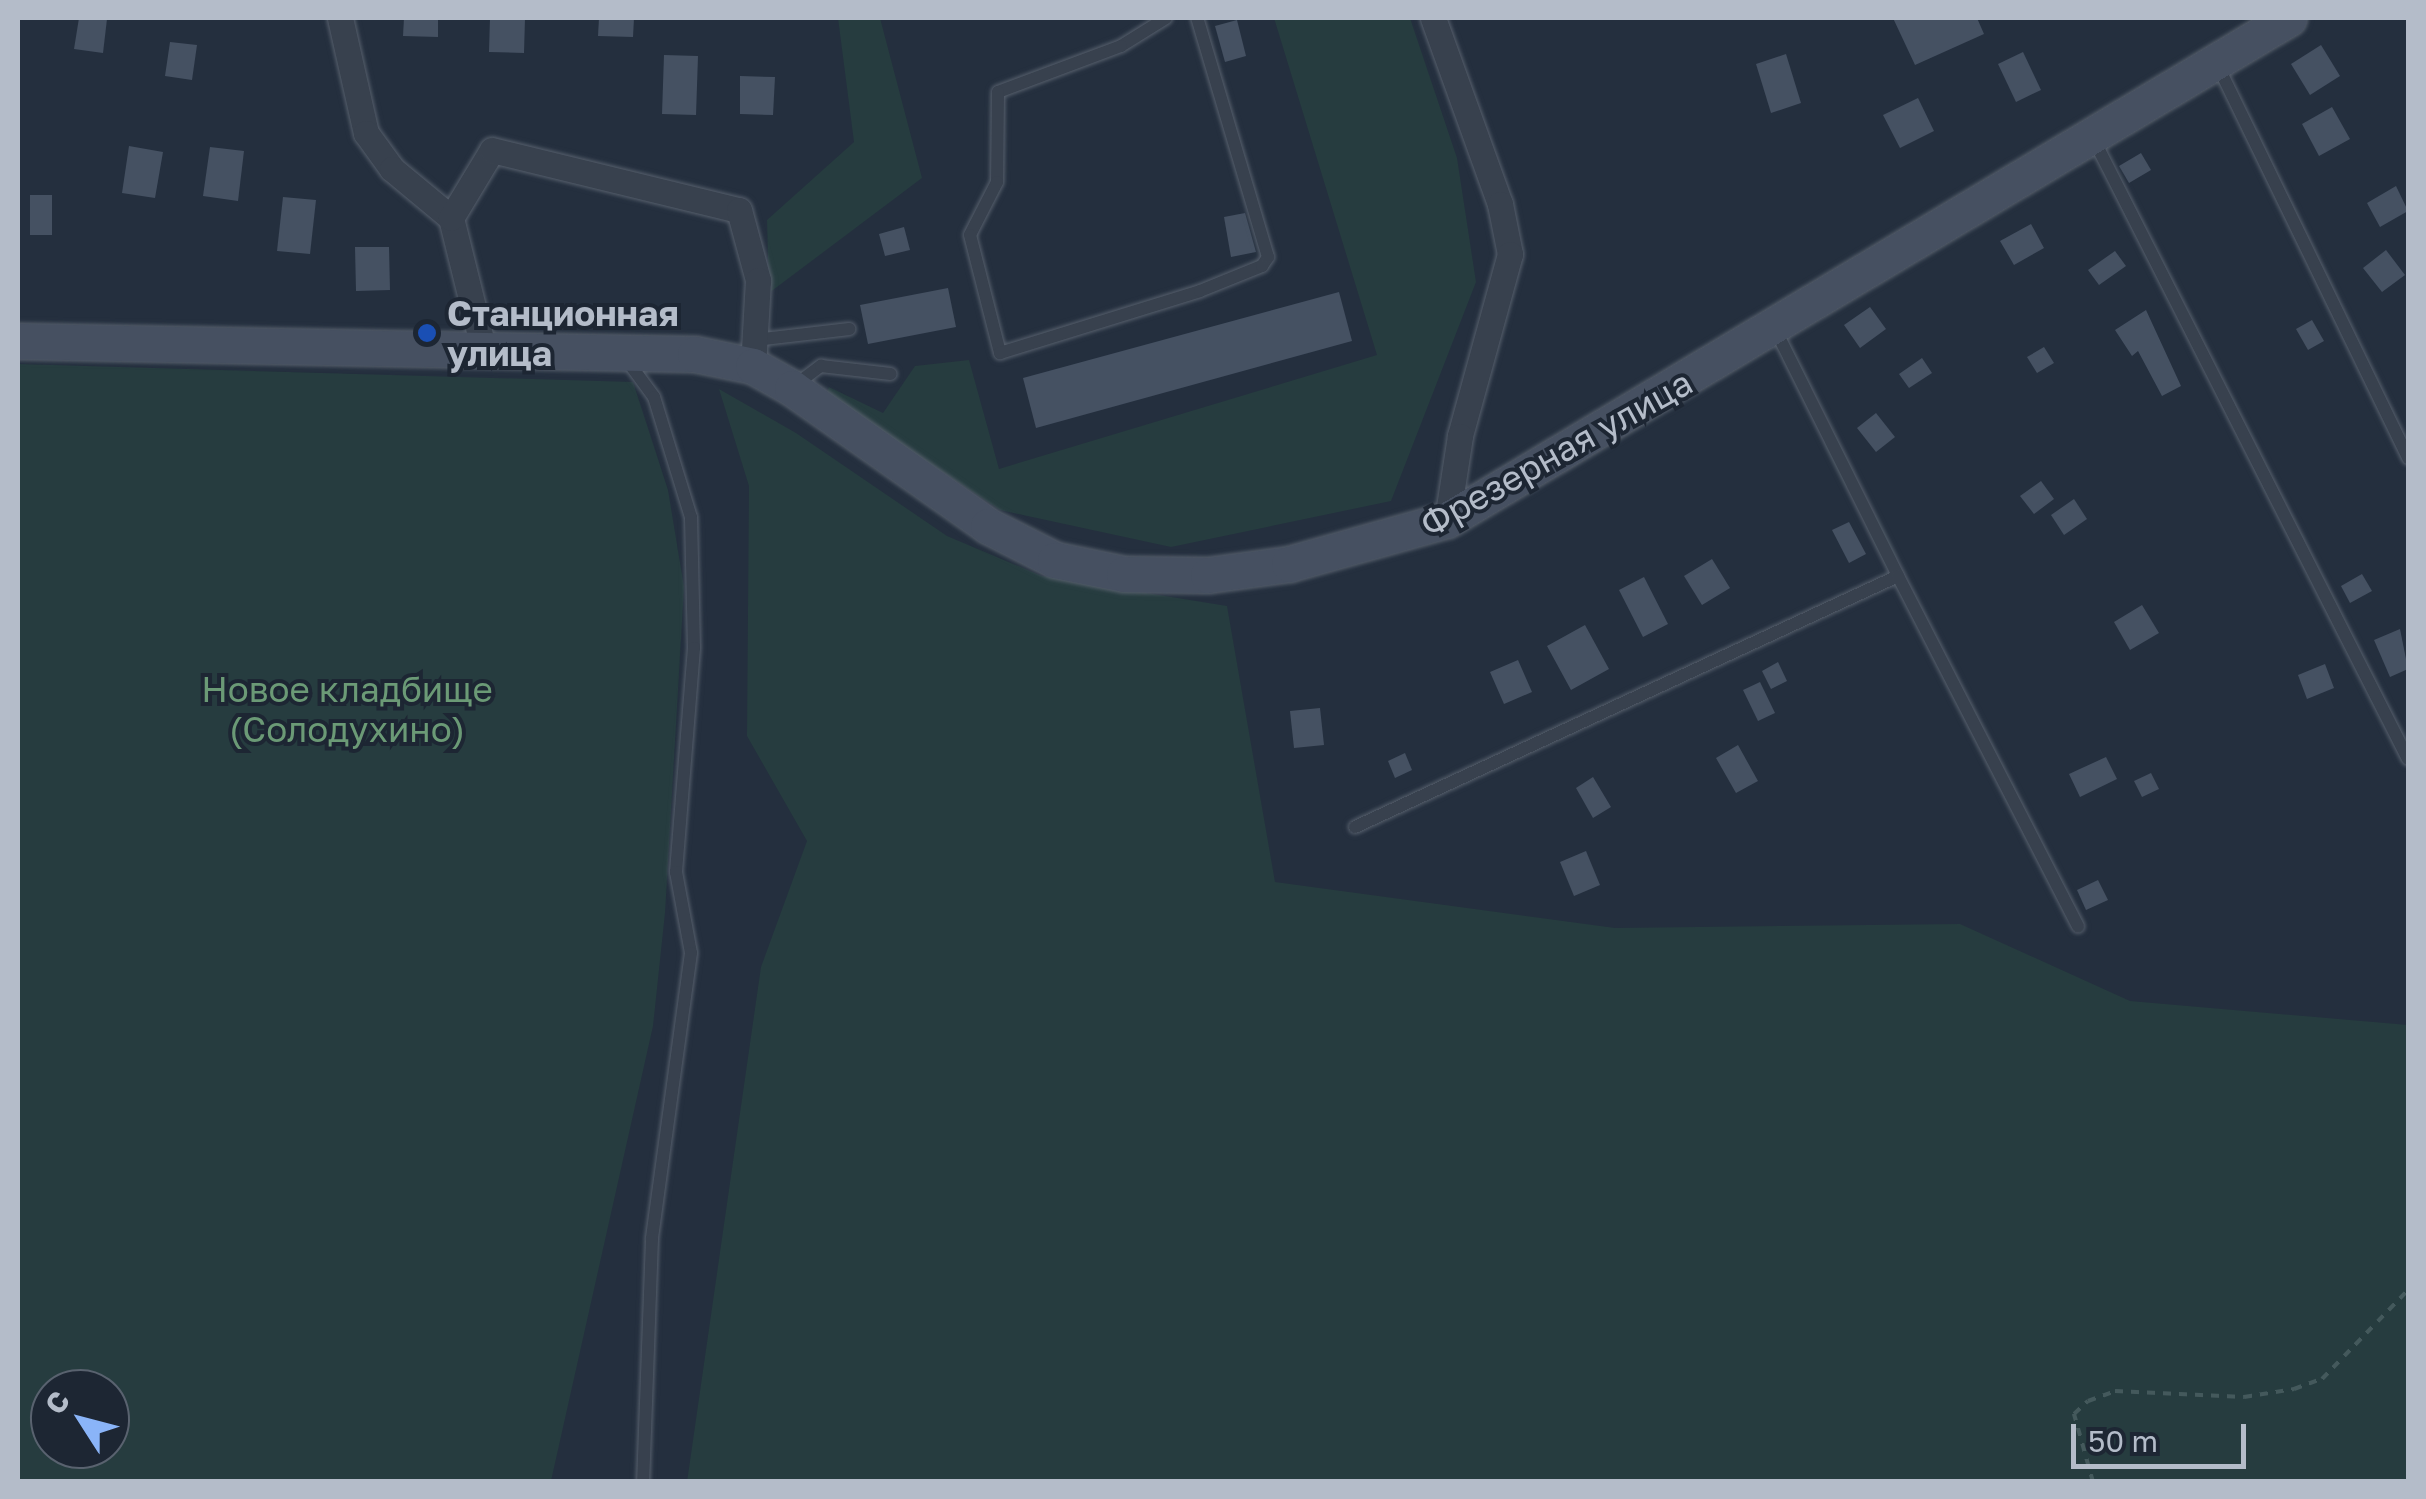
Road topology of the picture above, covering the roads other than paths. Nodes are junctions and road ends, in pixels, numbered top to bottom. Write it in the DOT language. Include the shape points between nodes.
graph roads {
  1 [pos="340,18"];
  2 [pos="1166,18"];
  3 [pos="1197,18"];
  4 [pos="1433,18"];
  5 [pos="2289,18"];
  6 [pos="2216,62"];
  7 [pos="2093,138"];
  8 [pos="451,218"];
  9 [pos="848,329"];
  10 [pos="1775,329"];
  11 [pos="18,341"];
  12 [pos="482,347"];
  13 [pos="618,350"];
  14 [pos="754,353"];
  15 [pos="891,374"];
  16 [pos="792,388"];
  17 [pos="2408,458"];
  18 [pos="1447,520"];
  19 [pos="1898,576"];
  20 [pos="2408,759"];
  21 [pos="1355,827"];
  22 [pos="2078,926"];
  23 [pos="644,1481"];
  1 -- 8 [label="street" via="366,133 392,170"];
  2 -- 3 [label="lane" via="1121,46 998,92 997,182 970,236 1000,353 1200,291 1262,266 1268,257"];
  4 -- 18 [label="street" via="1500,204 1510,254 1460,436"];
  5 -- 6 [label="street, Фрезерная улица"];
  6 -- 7 [label="street, Фрезерная улица"];
  6 -- 17 [label="lane"];
  7 -- 10 [label="street, Фрезерная улица"];
  7 -- 20 [label="lane"];
  8 -- 12 [label="street"];
  8 -- 14 [label="street" via="492,150 739,210 758,280"];
  9 -- 14 [label="lane"];
  10 -- 18 [label="street, Фрезерная улица"];
  10 -- 19 [label="lane"];
  11 -- 12 [label="street"];
  12 -- 13 [label="street"];
  13 -- 14 [label="street"];
  13 -- 23 [label="lane" via="654,397 692,536 694,648 676,872 691,954 652,1239"];
  14 -- 16 [label="street, Фрезерная улица"];
  15 -- 16 [label="lane" via="821,366"];
  16 -- 18 [label="street, Фрезерная улица" via="988,526 1055,560 1107,571 1208,574 1288,564"];
  19 -- 21 [label="lane"];
  19 -- 22 [label="lane"];
}
